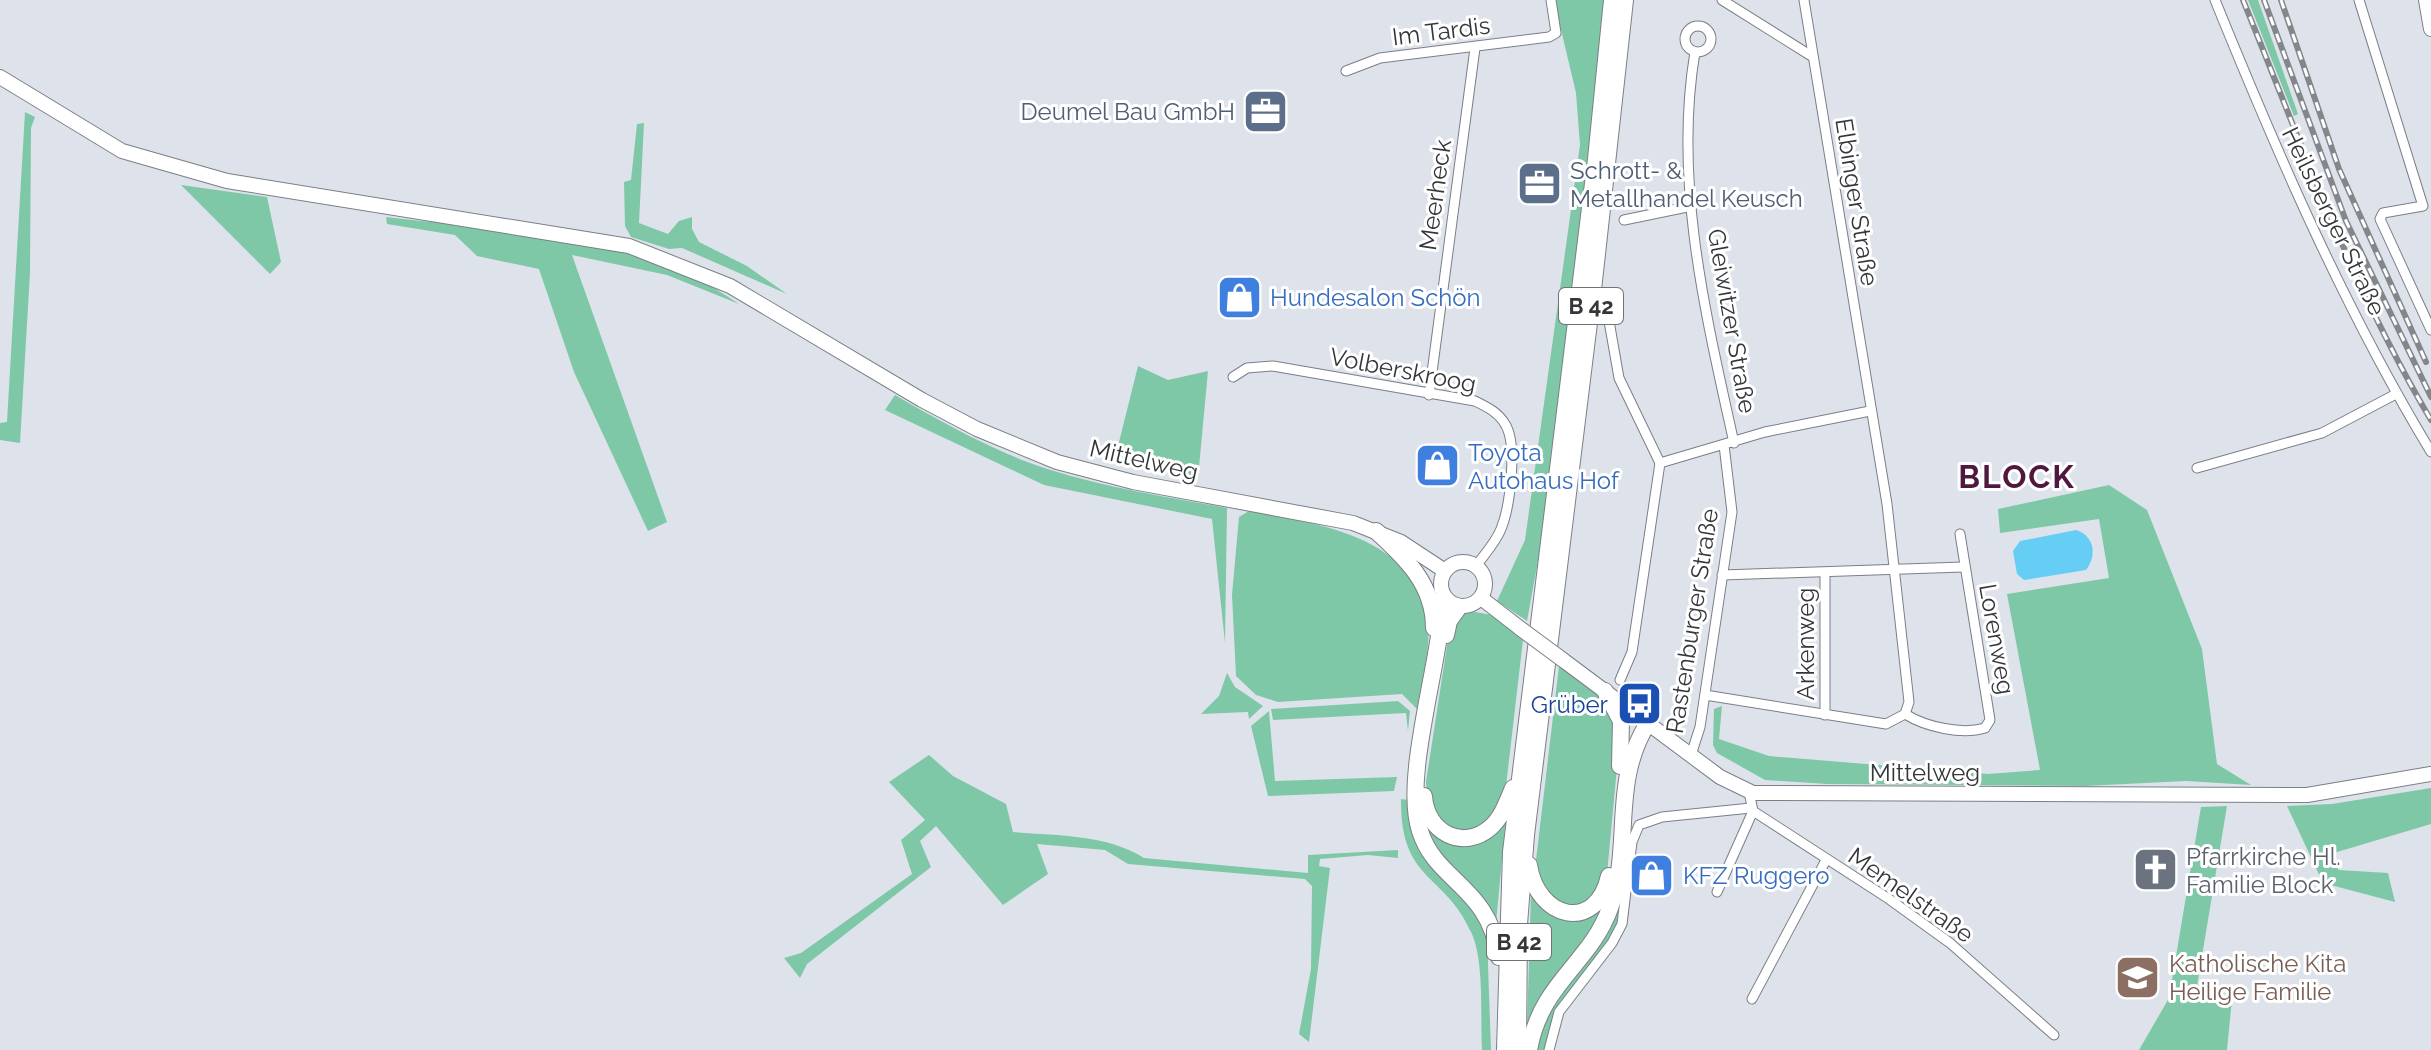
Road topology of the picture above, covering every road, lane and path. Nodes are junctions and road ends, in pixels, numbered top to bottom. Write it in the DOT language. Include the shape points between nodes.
graph roads {
  1 [pos="1551,0"];
  2 [pos="1612,0"];
  3 [pos="1625,0"];
  4 [pos="1722,0"];
  5 [pos="1804,0"];
  6 [pos="2215,0"];
  7 [pos="2359,0"];
  8 [pos="2426,0"];
  9 [pos="2431,29"];
  10 [pos="1475,48"];
  11 [pos="1695,52"];
  12 [pos="1813,57"];
  13 [pos="1346,71"];
  14 [pos="0,77"];
  15 [pos="2427,205"];
  16 [pos="1692,206"];
  17 [pos="1624,220"];
  18 [pos="1606,304"];
  19 [pos="2431,330"];
  20 [pos="1233,377"];
  21 [pos="2396,394"];
  22 [pos="1429,395"];
  23 [pos="1870,411"];
  24 [pos="1729,444"];
  25 [pos="2431,452"];
  26 [pos="1660,463"];
  27 [pos="2197,468"];
  28 [pos="1376,531"];
  29 [pos="1960,534"];
  30 [pos="1476,566"];
  31 [pos="1963,567"];
  32 [pos="1894,570"];
  33 [pos="1445,571"];
  34 [pos="1825,574"];
  35 [pos="1722,575"];
  36 [pos="1443,596"];
  37 [pos="1481,598"];
  38 [pos="1459,607"];
  39 [pos="1435,661"];
  40 [pos="1620,680"];
  41 [pos="1605,691"];
  42 [pos="1705,695"];
  43 [pos="1905,714"];
  44 [pos="1825,715"];
  45 [pos="1642,719"];
  46 [pos="1622,736"];
  47 [pos="1691,755"];
  48 [pos="1520,768"];
  49 [pos="2431,774"];
  50 [pos="1749,792"];
  51 [pos="1752,810"];
  52 [pos="1526,835"];
  53 [pos="1826,860"];
  54 [pos="1717,892"];
  55 [pos="1504,996"];
  56 [pos="1752,999"];
  57 [pos="2054,1035"];
  58 [pos="1505,1050"];
  59 [pos="1518,1050"];
  60 [pos="1529,1050"];
  61 [pos="1549,1050"];
  1 -- 10 [label="street, Im Tardis" via="1556,33"];
  2 -- 48 [label="highway, B 42"];
  3 -- 52 [label="highway, B 42"];
  4 -- 12 [label="street"];
  5 -- 12 [label="street, Elbinger Straße"];
  6 -- 21 [label="street, Heilsberger Straße" via="2289,181"];
  7 -- 15 [label="street"];
  8 -- 9 [label="main road"];
  10 -- 13 [label="street, Im Tardis" via="1380,58"];
  10 -- 22 [label="street, Meerheck"];
  11 -- 16 [label="street, Gleiwitzer Straße" via="1687,142"];
  12 -- 23 [label="street, Elbinger Straße"];
  14 -- 28 [label="main road, Mittelweg" via="122,151 172,168 629,246 730,286 977,429 1057,462"];
  15 -- 19 [label="street" via="2383,213 2380,219"];
  16 -- 17 [label="street, Gleiwitzer Straße"];
  16 -- 24 [label="street, Gleiwitzer Straße"];
  18 -- 26 [label="street" via="1619,378"];
  20 -- 22 [label="street, Volberskroog" via="1247,368 1273,366"];
  21 -- 25 [label="street, Heilsberger Straße"];
  21 -- 27 [label="street" via="2322,433"];
  22 -- 30 [label="street, Volberskroog" via="1475,401 1493,410 1506,424 1513,444 1504,520"];
  23 -- 24 [label="street"];
  23 -- 32 [label="street, Elbinger Straße"];
  24 -- 26 [label="street"];
  24 -- 35 [label="street, Rastenburger Straße" via="1732,512"];
  26 -- 40 [label="street" via="1632,652"];
  28 -- 33 [label="main road, Mittelweg"];
  28 -- 39 [label="highway" via="1424,584 1433,613"];
  29 -- 31 [label="street, Lorenweg"];
  30 -- 33 [label="main road" via="1462,562"];
  30 -- 37 [label="main road" via="1485,581"];
  31 -- 32 [label="street, Lorenweg"];
  31 -- 43 [label="street, Lorenweg" via="1990,720 1974,732"];
  32 -- 34 [label="street, Lorenweg"];
  32 -- 43 [label="street, Elbinger Straße" via="1909,702"];
  33 -- 36 [label="main road" via="1440,583"];
  34 -- 35 [label="street, Lorenweg"];
  34 -- 44 [label="street, Arkenweg"];
  35 -- 42 [label="street, Rastenburger Straße"];
  36 -- 38 [label="main road"];
  36 -- 39 [label="highway"];
  37 -- 38 [label="main road"];
  37 -- 41 [label="main road, Mittelweg, bridge"];
  38 -- 48 [label="highway" via="1447,627 1425,766 1424,804 1430,820 1455,838 1484,833 1500,816"];
  39 -- 55 [label="highway" via="1418,774 1417,822 1431,853 1487,916"];
  41 -- 45 [label="main road, Mittelweg"];
  41 -- 46 [label="highway"];
  42 -- 44 [label="street"];
  42 -- 47 [label="street, Rastenburger Straße"];
  43 -- 44 [label="street" via="1886,724"];
  45 -- 46 [label="highway"];
  45 -- 47 [label="main road, Mittelweg"];
  45 -- 60 [label="highway" via="1629,762 1611,907 1597,934 1548,996"];
  46 -- 52 [label="highway" via="1609,879 1596,903 1571,914 1546,904 1534,885"];
  47 -- 50 [label="main road, Mittelweg"];
  48 -- 55 [label="highway, B 42"];
  49 -- 50 [label="main road, Mittelweg" via="2307,795"];
  50 -- 51 [label="street"];
  51 -- 53 [label="street, Memelstraße"];
  51 -- 54 [label="street"];
  51 -- 61 [label="street" via="1662,817 1639,825 1632,842 1622,924 1559,1012"];
  52 -- 59 [label="highway, B 42"];
  53 -- 56 [label="street"];
  53 -- 57 [label="street, Memelstraße" via="1950,943"];
  55 -- 58 [label="highway, B 42"];
}
